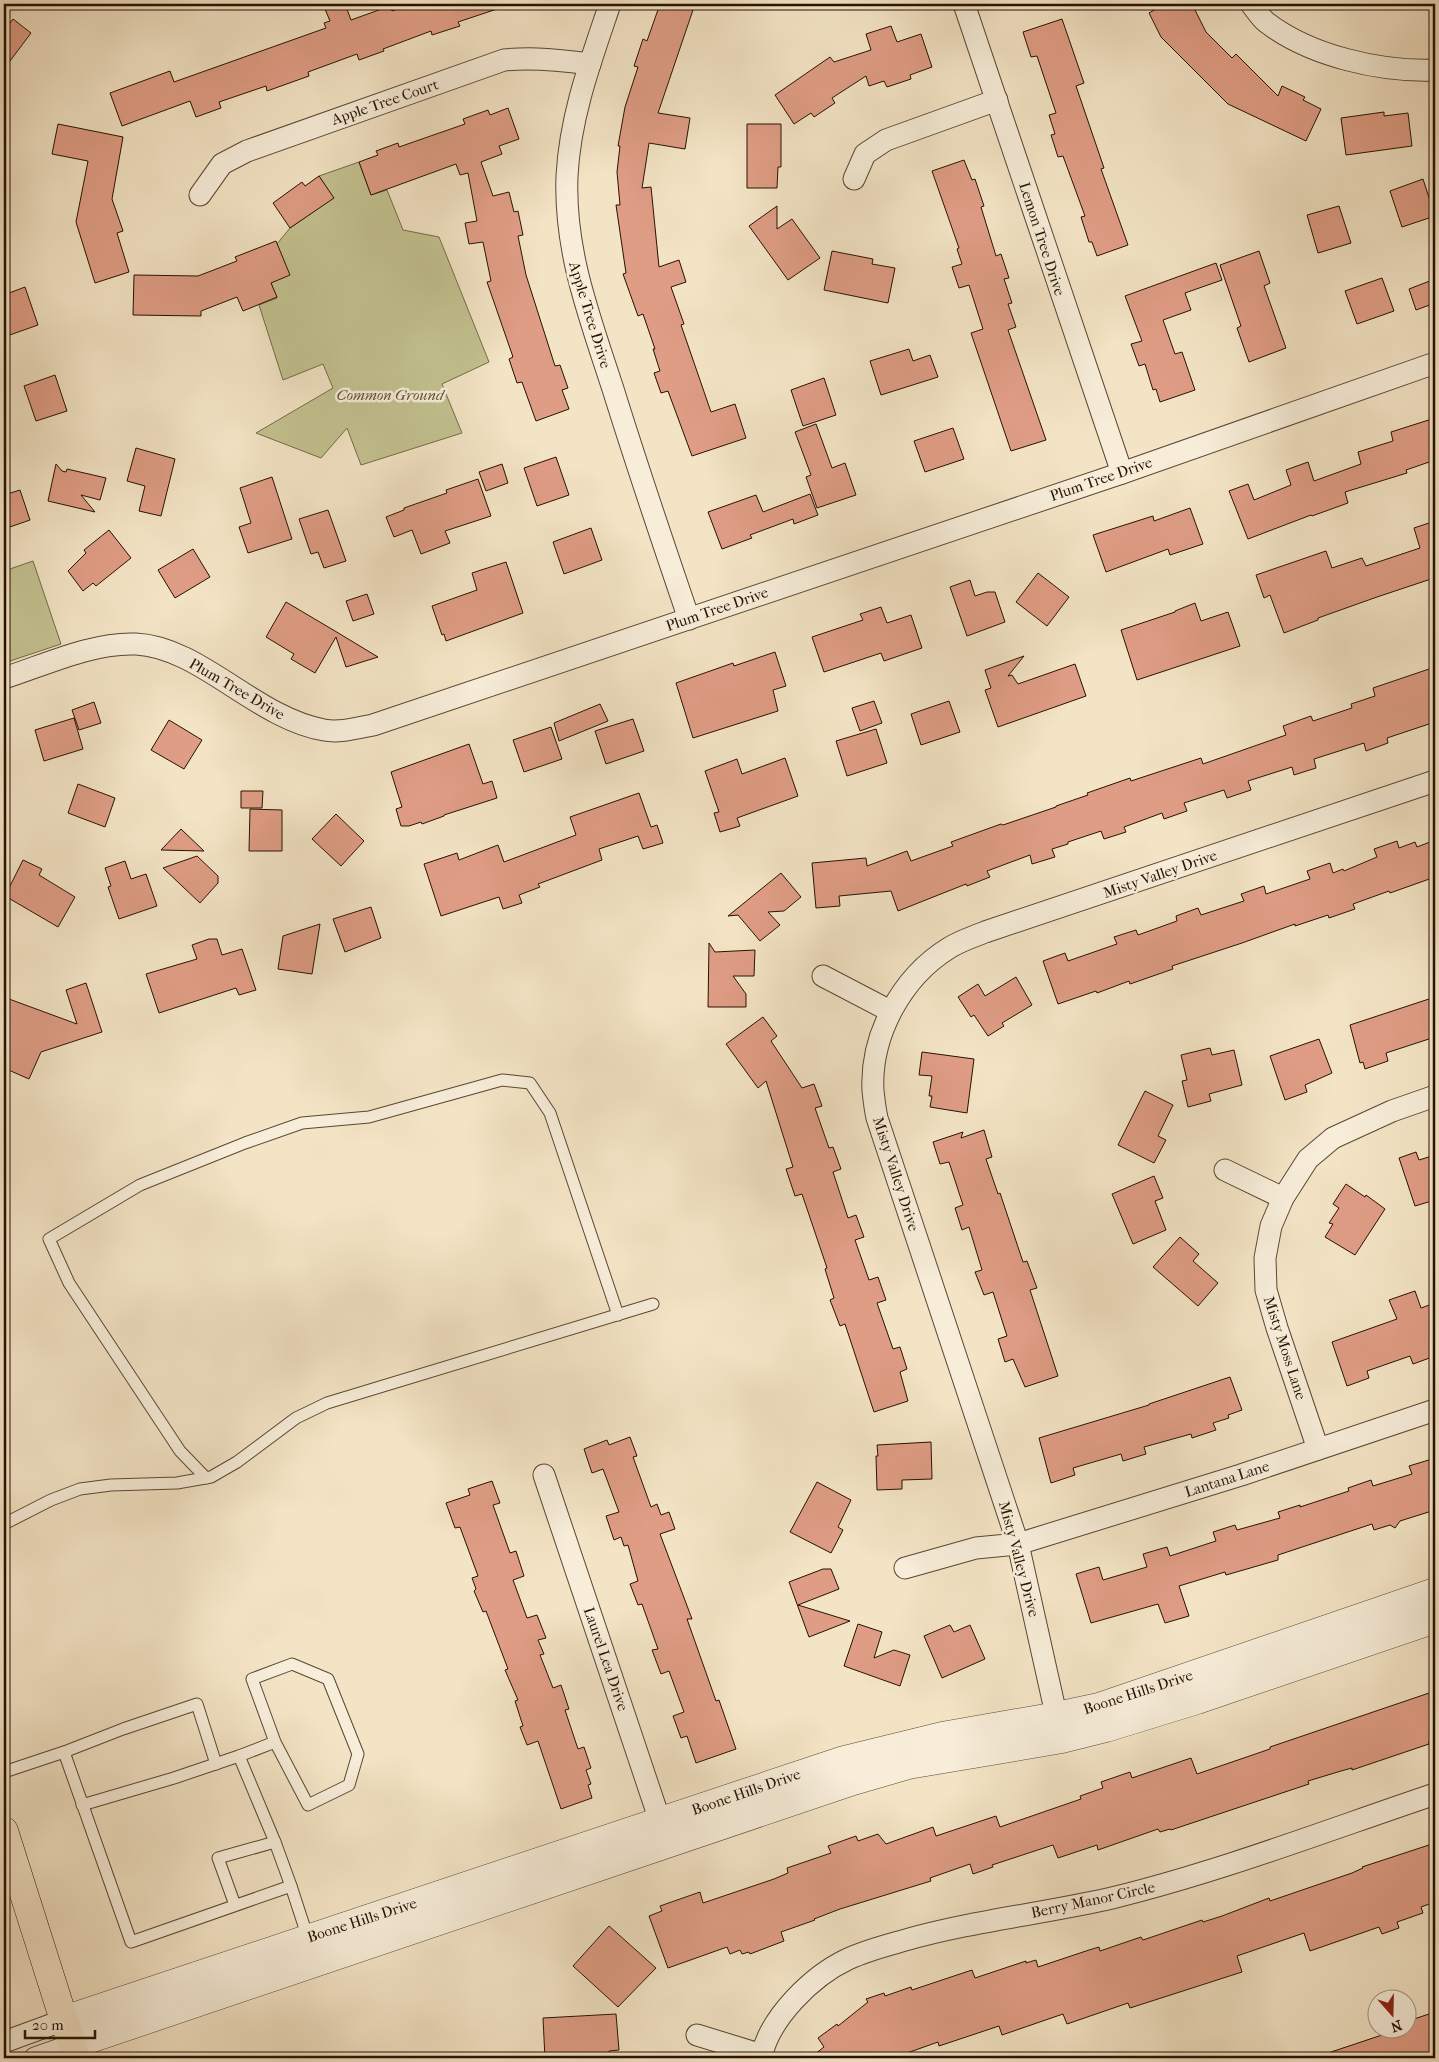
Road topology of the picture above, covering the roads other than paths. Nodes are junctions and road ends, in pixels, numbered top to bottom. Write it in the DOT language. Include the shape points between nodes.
graph roads {
  1 [pos="610,4"];
  2 [pos="964,4"];
  3 [pos="1251,4"];
  4 [pos="590,64"];
  5 [pos="1435,70"];
  6 [pos="997,100"];
  7 [pos="854,179"];
  8 [pos="200,195"];
  9 [pos="1435,363"];
  10 [pos="1122,473"];
  11 [pos="689,619"];
  12 [pos="4,678"];
  13 [pos="1435,781"];
  14 [pos="823,976"];
  15 [pos="890,1011"];
  16 [pos="1435,1096"];
  17 [pos="1225,1170"];
  18 [pos="1283,1198"];
  19 [pos="652,1304"];
  20 [pos="618,1315"];
  21 [pos="1435,1410"];
  22 [pos="1318,1449"];
  23 [pos="544,1475"];
  24 [pos="206,1478"];
  25 [pos="4,1524"];
  26 [pos="1018,1544"];
  27 [pos="905,1568"];
  28 [pos="1435,1592"];
  29 [pos="1435,1619"];
  30 [pos="1059,1728"];
  31 [pos="275,1742"];
  32 [pos="64,1752"];
  33 [pos="240,1756"];
  34 [pos="216,1764"];
  35 [pos="4,1772"];
  36 [pos="1435,1794"];
  37 [pos="82,1805"];
  38 [pos="4,1831"];
  39 [pos="664,1832"];
  40 [pos="275,1842"];
  41 [pos="291,1886"];
  42 [pos="235,1905"];
  43 [pos="308,1938"];
  44 [pos="696,2035"];
  45 [pos="71,2041"];
  46 [pos="4,2042"];
  47 [pos="761,2056"];
  48 [pos="35,2058"];
  1 -- 4 [label="street, Apple Tree Drive"];
  2 -- 6 [label="street, Lemon Tree Drive"];
  3 -- 5 [label="street" via="1264,20 1292,39 1331,56 1368,64"];
  4 -- 8 [label="street, Apple Tree Court" via="553,59 504,60 247,151 222,164"];
  4 -- 11 [label="street, Apple Tree Drive" via="571,129 567,216 572,256 584,302"];
  6 -- 7 [label="street" via="886,140 865,154"];
  6 -- 10 [label="street, Lemon Tree Drive"];
  9 -- 10 [label="street, Plum Tree Drive"];
  10 -- 11 [label="street, Plum Tree Drive"];
  11 -- 12 [label="street, Plum Tree Drive" via="373,725 349,730 325,730 288,719 160,647 110,644"];
  13 -- 15 [label="street, Misty Valley Drive" via="985,932 950,947 925,966"];
  14 -- 15 [label="street"];
  15 -- 26 [label="street, Misty Valley Drive" via="875,1061 873,1090 877,1118"];
  16 -- 18 [label="street, Misty Moss Lane" via="1392,1111 1333,1138 1308,1158"];
  17 -- 18 [label="street"];
  18 -- 22 [label="street, Misty Moss Lane" via="1271,1226 1266,1250 1266,1290"];
  19 -- 20 [label="lane"];
  20 -- 24 [label="lane" via="327,1403 296,1418 237,1462"];
  20 -- 24 [label="lane" via="550,1113 530,1083 502,1080 368,1117 302,1123 245,1143 140,1186 49,1239 69,1283 180,1451"];
  21 -- 22 [label="street, Lantana Lane"];
  22 -- 26 [label="street, Lantana Lane"];
  23 -- 39 [label="street, Laurel Lea Drive"];
  24 -- 25 [label="lane" via="80,1489"];
  26 -- 27 [label="street, Lantana Lane" via="976,1548"];
  26 -- 30 [label="street, Misty Valley Drive"];
  28 -- 30 [label="street, Boone Hills Drive" via="1130,1697"];
  29 -- 30 [label="street, Boone Hills Drive" via="1106,1728"];
  30 -- 39 [label="street, Boone Hills Drive" via="942,1736 862,1755"];
  31 -- 31 [label="lane" via="308,1805 349,1785 358,1754 328,1679 292,1664 252,1679"];
  31 -- 33 [label="lane"];
  32 -- 34 [label="lane" via="198,1704"];
  32 -- 35 [label="lane"];
  32 -- 37 [label="lane"];
  33 -- 34 [label="lane"];
  33 -- 40 [label="lane"];
  34 -- 37 [label="lane"];
  36 -- 47 [label="street, Berry Manor Circle" via="1180,1880 1062,1910 934,1932 848,1959 822,1975 796,1998 773,2029"];
  37 -- 42 [label="lane" via="130,1942"];
  38 -- 45 [label="main road"];
  39 -- 43 [label="street, Boone Hills Drive"];
  39 -- 45 [label="street, Boone Hills Drive"];
  40 -- 41 [label="lane"];
  40 -- 42 [label="lane" via="218,1858"];
  41 -- 42 [label="lane"];
  41 -- 43 [label="lane"];
  43 -- 45 [label="street, Boone Hills Drive"];
  44 -- 47 [label="street"];
  45 -- 46 [label="street"];
  45 -- 48 [label="street"];
}
